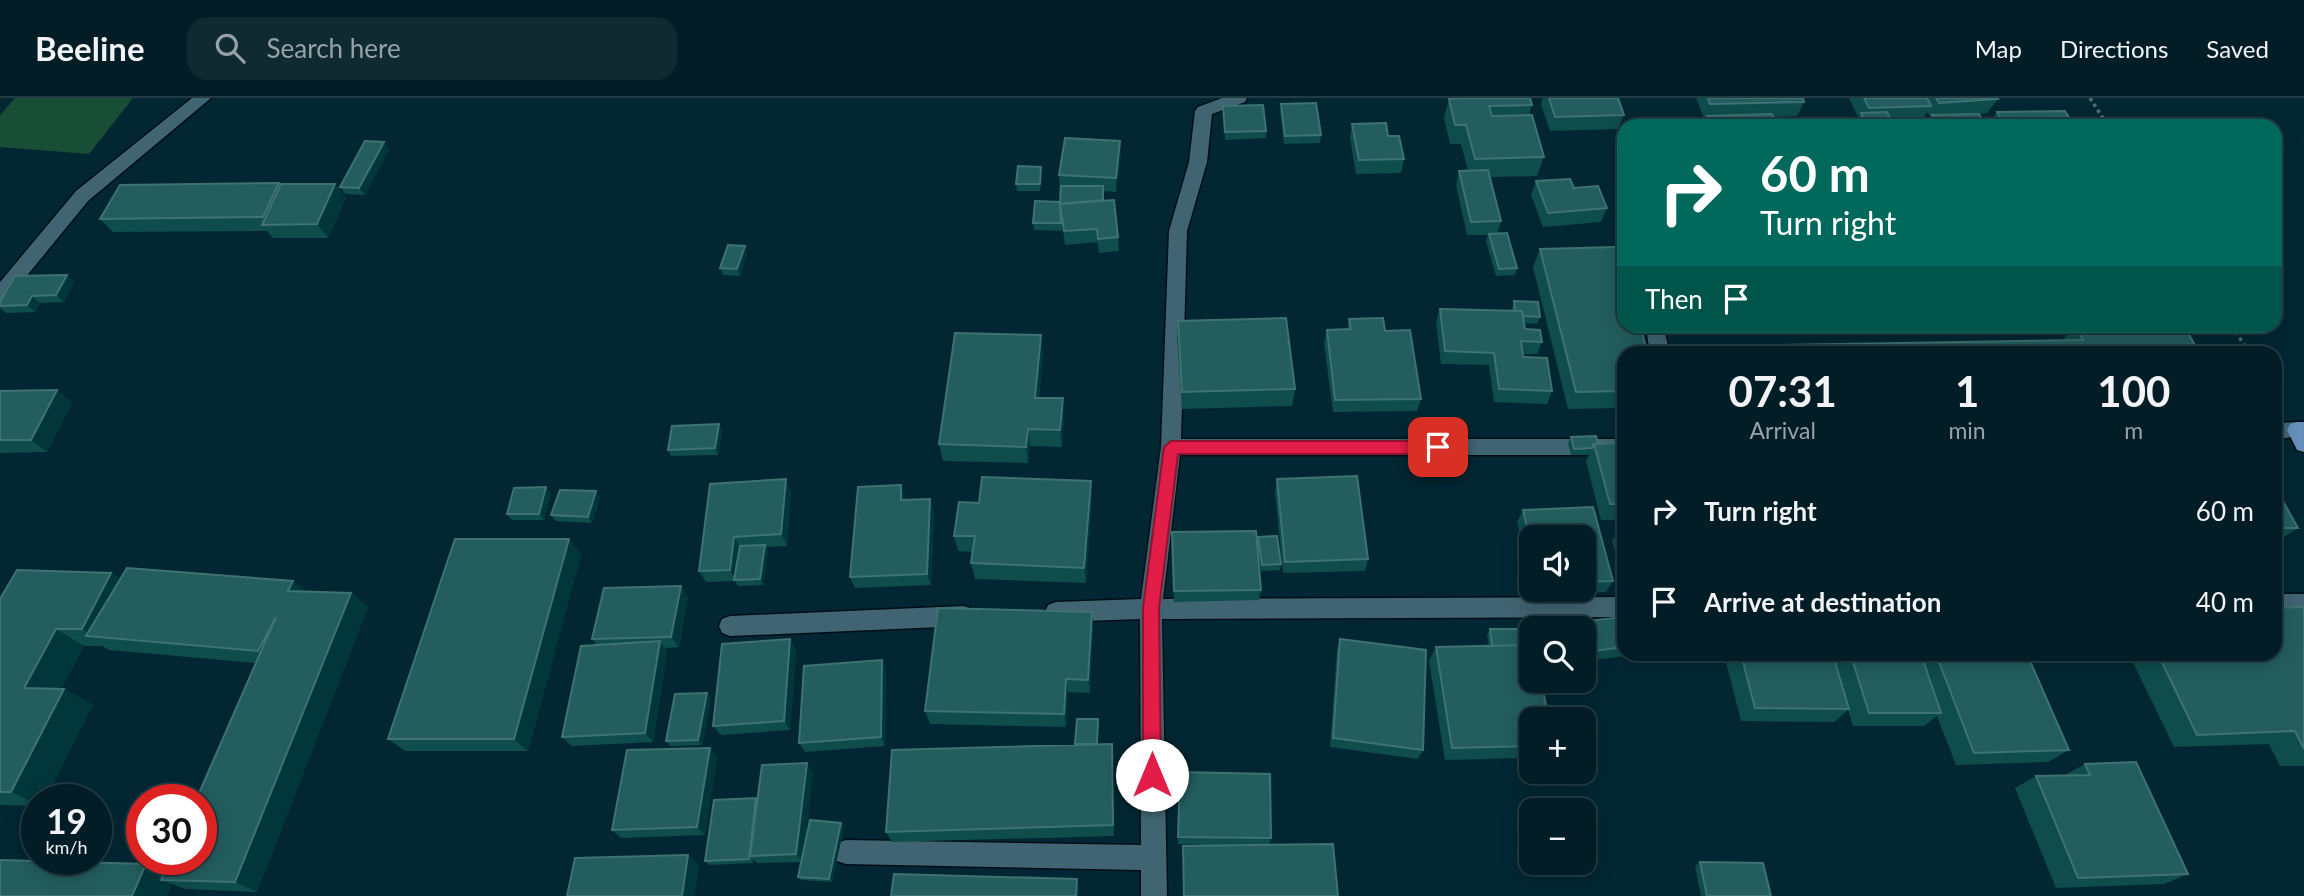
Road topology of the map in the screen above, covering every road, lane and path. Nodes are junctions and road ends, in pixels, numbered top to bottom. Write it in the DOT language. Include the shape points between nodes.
graph roads {
  1 [pos="202,98"];
  2 [pos="1240,98"];
  3 [pos="2091,98"];
  4 [pos="1204,104"];
  5 [pos="2104,119"];
  6 [pos="0,295"];
  7 [pos="2282,432"];
  8 [pos="2302,435"];
  9 [pos="1171,447"];
  10 [pos="1617,447"];
  11 [pos="2282,604"];
  12 [pos="2304,604"];
  13 [pos="1617,607"];
  14 [pos="1151,608"];
  15 [pos="1029,614"];
  16 [pos="988,615"];
  17 [pos="730,626"];
  18 [pos="846,852"];
  19 [pos="1153,858"];
  20 [pos="1154,896"];
  1 -- 6 [label="street" via="82,196"];
  2 -- 4 [label="street"];
  3 -- 5 [label="path"];
  4 -- 9 [label="street" via="1198,162 1178,231"];
  7 -- 8 [label="street"];
  9 -- 10 [label="street"];
  9 -- 14 [label="street"];
  11 -- 12 [label="street"];
  13 -- 14 [label="street"];
  14 -- 15 [label="street"];
  14 -- 19 [label="street"];
  16 -- 17 [label="street"];
  18 -- 19 [label="street"];
  19 -- 20 [label="street"];
}
